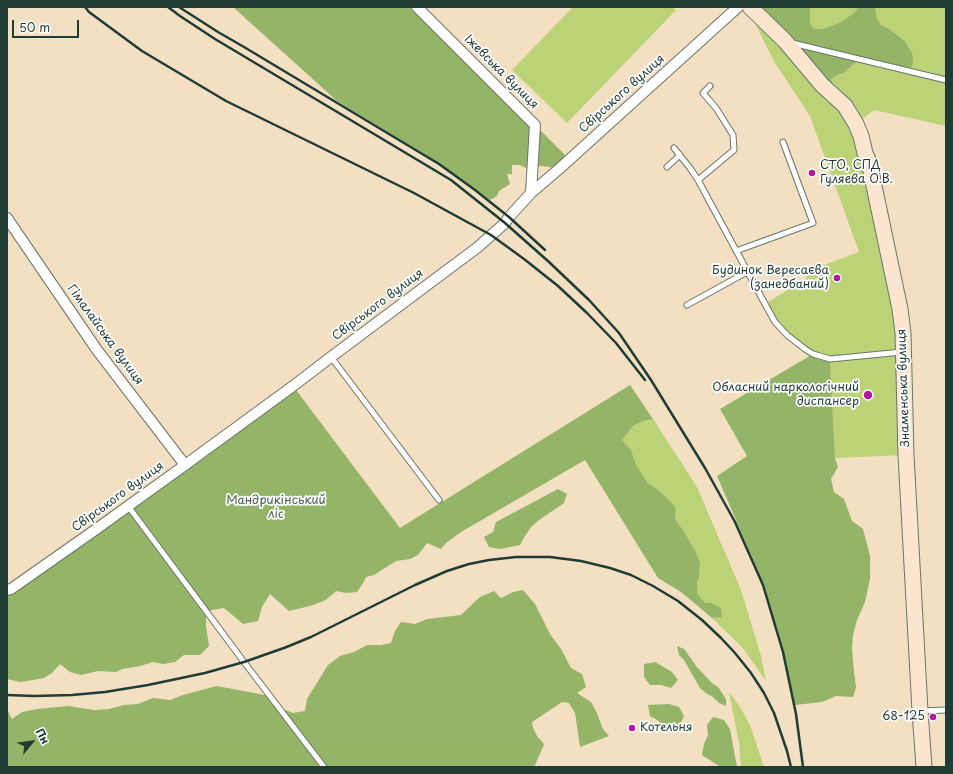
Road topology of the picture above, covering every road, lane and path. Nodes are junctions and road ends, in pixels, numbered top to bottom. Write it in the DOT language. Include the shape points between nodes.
graph roads {
  1 [pos="417,7"];
  2 [pos="738,7"];
  3 [pos="750,7"];
  4 [pos="785,41"];
  5 [pos="946,80"];
  6 [pos="710,86"];
  7 [pos="783,142"];
  8 [pos="674,148"];
  9 [pos="680,155"];
  10 [pos="667,167"];
  11 [pos="698,180"];
  12 [pos="531,193"];
  13 [pos="7,218"];
  14 [pos="736,251"];
  15 [pos="747,272"];
  16 [pos="687,305"];
  17 [pos="904,351"];
  18 [pos="331,357"];
  19 [pos="185,465"];
  20 [pos="439,500"];
  21 [pos="128,506"];
  22 [pos="7,590"];
  23 [pos="946,710"];
  24 [pos="920,711"];
  25 [pos="324,767"];
  26 [pos="924,767"];
  1 -- 12 [label="street, Іжевська вулиця" via="535,125"];
  2 -- 12 [label="street, Свірського вулиця"];
  3 -- 4 [label="main road, Знаменська вулиця"];
  4 -- 5 [label="lane"];
  4 -- 17 [label="main road, Знаменська вулиця" via="822,85 845,106 861,136 869,162 900,309"];
  6 -- 11 [label="lane" via="703,93 733,135 734,150"];
  7 -- 14 [label="lane" via="813,223"];
  8 -- 9 [label="lane"];
  9 -- 10 [label="lane"];
  9 -- 11 [label="lane"];
  11 -- 14 [label="lane"];
  12 -- 18 [label="street, Свірського вулиця" via="505,223 478,247"];
  13 -- 19 [label="street, Гімалайська вулиця" via="97,350"];
  14 -- 15 [label="lane"];
  15 -- 16 [label="lane"];
  15 -- 17 [label="lane" via="775,322 787,335 814,354 830,359"];
  17 -- 24 [label="main road, Знаменська вулиця" via="906,455"];
  18 -- 19 [label="street, Свірського вулиця"];
  18 -- 20 [label="lane"];
  19 -- 21 [label="street, Свірського вулиця"];
  21 -- 22 [label="street, Свірського вулиця"];
  21 -- 25 [label="lane"];
  23 -- 24 [label="lane"];
  24 -- 26 [label="main road, Знаменська вулиця"];
}
